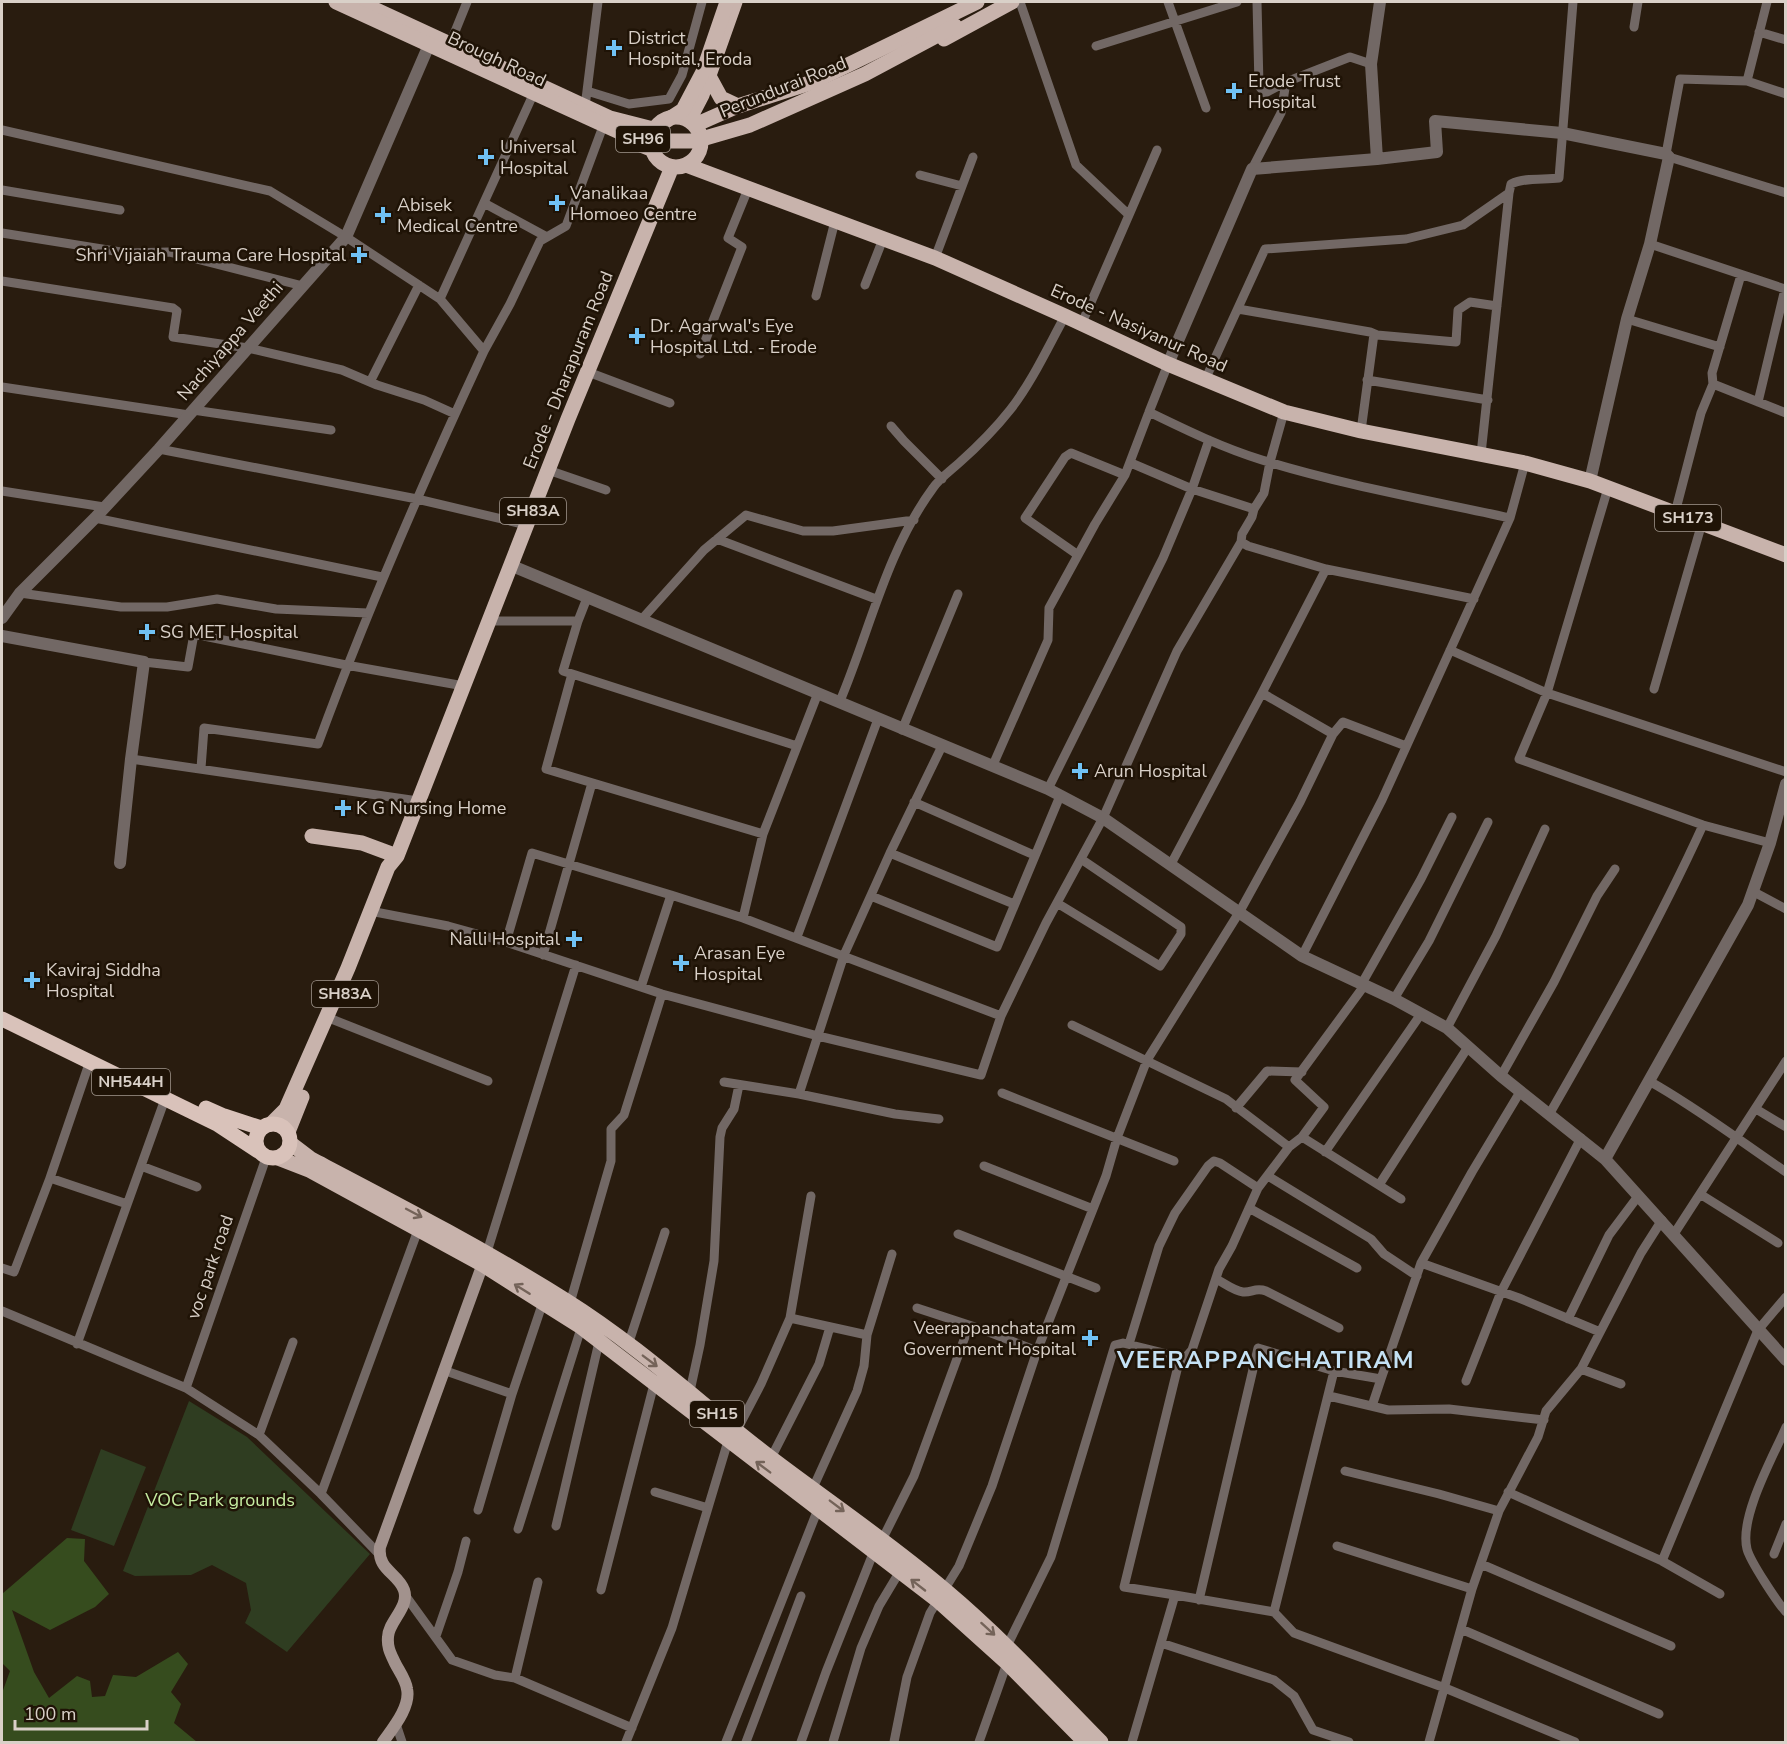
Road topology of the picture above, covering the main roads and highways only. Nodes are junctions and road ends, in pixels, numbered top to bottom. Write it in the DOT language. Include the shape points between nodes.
graph roads {
  1 [pos="327,2"];
  2 [pos="336,2"];
  3 [pos="347,2"];
  4 [pos="359,2"];
  5 [pos="727,2"];
  6 [pos="735,2"];
  7 [pos="977,2"];
  8 [pos="983,2"];
  9 [pos="1013,2"];
  10 [pos="383,7"];
  11 [pos="954,24"];
  12 [pos="430,42"];
  13 [pos="709,76"];
  14 [pos="738,106"];
  15 [pos="692,123"];
  16 [pos="653,129"];
  17 [pos="636,131"];
  18 [pos="701,143"];
  19 [pos="651,149"];
  20 [pos="679,166"];
  21 [pos="1785,555"];
  22 [pos="312,836"];
  23 [pos="397,856"];
  24 [pos="375,912"];
  25 [pos="2,1008"];
  26 [pos="2,1019"];
  27 [pos="266,1126"];
  28 [pos="289,1137"];
  29 [pos="267,1156"];
  30 [pos="485,1258"];
  31 [pos="584,1321"];
  32 [pos="732,1435"];
  33 [pos="878,1545"];
  34 [pos="941,1595"];
  35 [pos="383,1743"];
  36 [pos="1085,1743"];
  37 [pos="1101,1743"];
  1 -- 12 [label="main road, Brough Road / SH96"];
  2 -- 11 [label="main road, Perundurai Road / SH96, bridge" via="626,135 671,141 695,141 750,125 865,74"];
  3 -- 17 [label="main road, Perundurai Road / SH96"];
  4 -- 10 [label="main road, Brough Road / SH96"];
  5 -- 17 [label="main road, bridge" via="703,72 683,110 655,128"];
  6 -- 13 [label="main road"];
  7 -- 14 [label="main road" via="813,82"];
  8 -- 11 [label="main road, Perundurai Road / SH96"];
  9 -- 11 [label="main road, Perundurai Road / SH96"];
  9 -- 18 [label="main road" via="902,63 740,134"];
  10 -- 12 [label="main road, Brough Road / SH96"];
  11 -- 17 [label="main road, Perundurai Road / SH96, bridge" via="721,130 663,136"];
  12 -- 16 [label="main road, Brough Road / SH96" via="450,44 610,118"];
  12 -- 19 [label="main road, Brough Road / SH96" via="532,97"];
  13 -- 14 [label="main road" via="721,98"];
  13 -- 15 [label="main road"];
  14 -- 15 [label="main road"];
  15 -- 16 [label="main road" via="672,117"];
  15 -- 18 [label="main road"];
  16 -- 19 [label="main road"];
  18 -- 20 [label="main road, Erode - Dharapuram Road / SH83A" via="698,154"];
  19 -- 20 [label="main road" via="661,163"];
  20 -- 21 [label="main road, Erode - Nasiyanur Road / SH173" via="936,258 1168,364 1284,412 1526,463 1590,481"];
  20 -- 23 [label="main road, Erode - Dharapuram Road / SH83A" via="588,372"];
  22 -- 23 [label="main road" via="362,843"];
  23 -- 24 [label="main road, Erode - Dharapuram Road / SH83A" via="388,867"];
  24 -- 27 [label="main road, Erode - Dharapuram Road / SH83A" via="286,1109"];
  24 -- 28 [label="main road, Erode - Dharapuram Road / SH83A"];
  25 -- 27 [label="highway, NH544H" via="224,1116"];
  26 -- 29 [label="highway, NH544H" via="217,1124"];
  27 -- 28 [label="highway, NH544H" via="281,1126"];
  27 -- 29 [label="highway" via="258,1132 255,1142"];
  28 -- 29 [label="highway" via="288,1151"];
  28 -- 30 [label="main road, SH15, one-way" via="311,1159"];
  29 -- 30 [label="main road, SH15" via="309,1170 418,1230"];
  31 -- 30 [label="main road, SH15, one-way" via="543,1302"];
  30 -- 31 [label="main road, SH15" via="570,1303"];
  30 -- 35 [label="main road" via="379,1554 405,1595 388,1634 388,1650 408,1689 406,1703"];
  31 -- 32 [label="main road, SH15" via="599,1342"];
  31 -- 32 [label="main road, SH15, one-way" via="628,1344 690,1391"];
  32 -- 33 [label="main road, SH15, one-way" via="813,1488"];
  33 -- 32 [label="main road, SH15, one-way" via="818,1509"];
  33 -- 34 [label="main road, SH15"];
  34 -- 33 [label="main road, SH15, one-way" via="900,1571"];
  34 -- 36 [label="main road, SH15"];
  34 -- 37 [label="main road, SH15, one-way" via="1007,1646"];
}
